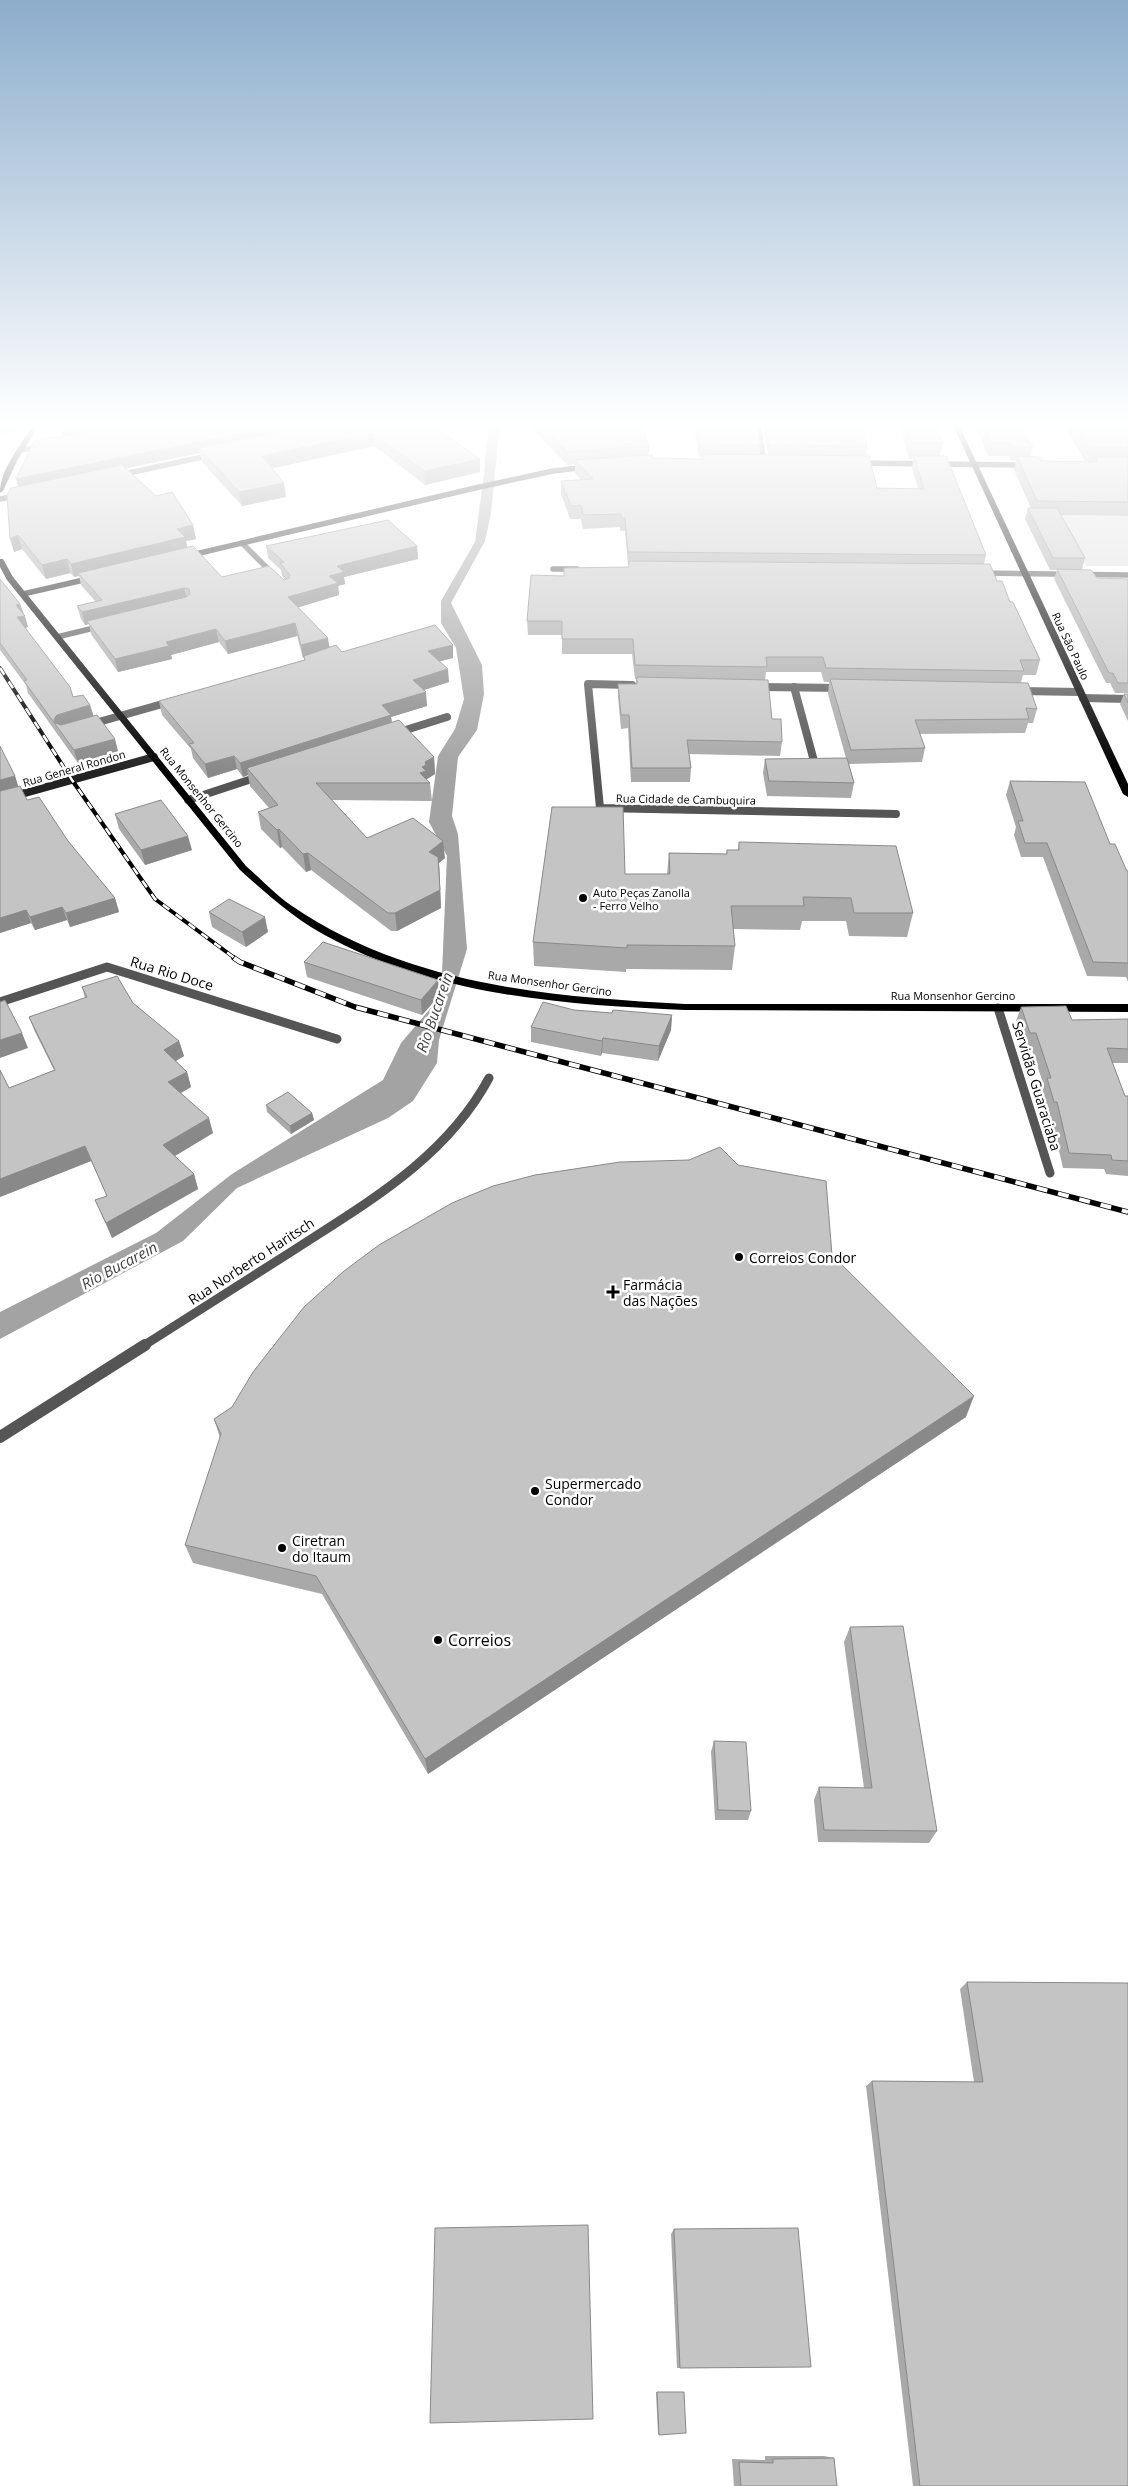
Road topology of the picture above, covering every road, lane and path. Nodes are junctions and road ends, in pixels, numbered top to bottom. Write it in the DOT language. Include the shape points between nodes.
graph roads {
  1 [pos="250,541"];
  2 [pos="1010,541"];
  3 [pos="242,543"];
  4 [pos="177,558"];
  5 [pos="0,561"];
  6 [pos="553,569"];
  7 [pos="583,569"];
  8 [pos="972,573"];
  9 [pos="1025,574"];
  10 [pos="1128,575"];
  11 [pos="104,576"];
  12 [pos="280,582"];
  13 [pos="23,594"];
  14 [pos="114,623"];
  15 [pos="57,637"];
  16 [pos="637,685"];
  17 [pos="745,686"];
  18 [pos="794,687"];
  19 [pos="853,688"];
  20 [pos="1011,690"];
  21 [pos="1082,695"];
  22 [pos="1128,699"];
  23 [pos="177,700"];
  24 [pos="121,716"];
  25 [pos="447,717"];
  26 [pos="82,727"];
  27 [pos="392,734"];
  28 [pos="154,757"];
  29 [pos="814,761"];
  30 [pos="271,773"];
  31 [pos="1128,794"];
  32 [pos="0,800"];
  33 [pos="188,800"];
  34 [pos="896,814"];
  35 [pos="0,1002"];
  36 [pos="998,1008"];
  37 [pos="1128,1008"];
  38 [pos="337,1039"];
  39 [pos="489,1078"];
  40 [pos="1050,1173"];
  41 [pos="0,1437"];
  1 -- 3 [label="street"];
  2 -- 9 [label="main road, Rua São Paulo"];
  3 -- 4 [label="street"];
  3 -- 12 [label="street"];
  5 -- 13 [label="main road, Rua Monsenhor Gercino"];
  6 -- 7 [label="street"];
  8 -- 9 [label="street"];
  9 -- 10 [label="street"];
  9 -- 21 [label="main road, Rua São Paulo"];
  11 -- 13 [label="street"];
  13 -- 15 [label="main road, Rua Monsenhor Gercino"];
  14 -- 15 [label="street"];
  15 -- 24 [label="main road, Rua Monsenhor Gercino"];
  16 -- 34 [label="street, Rua Cidade de Cambuquira" via="588,684 600,808"];
  17 -- 18 [label="street"];
  18 -- 19 [label="street"];
  18 -- 29 [label="street"];
  20 -- 21 [label="street"];
  21 -- 22 [label="street"];
  21 -- 31 [label="main road, Rua São Paulo"];
  23 -- 24 [label="street"];
  24 -- 26 [label="street"];
  24 -- 28 [label="main road, Rua Monsenhor Gercino"];
  25 -- 27 [label="street"];
  28 -- 32 [label="street, Rua General Rondon"];
  28 -- 33 [label="main road, Rua Monsenhor Gercino"];
  30 -- 33 [label="street"];
  33 -- 36 [label="main road, Rua Monsenhor Gercino" via="243,868 290,910 348,943 421,970 476,985 562,1000 618,1005"];
  35 -- 38 [label="street, Rua Rio Doce" via="107,967"];
  36 -- 37 [label="main road, Rua Monsenhor Gercino"];
  36 -- 40 [label="street, Servidão Guaraciaba"];
  39 -- 41 [label="street, Rua Norberto Haritsch" via="470,1111 444,1141 409,1172"];
}
